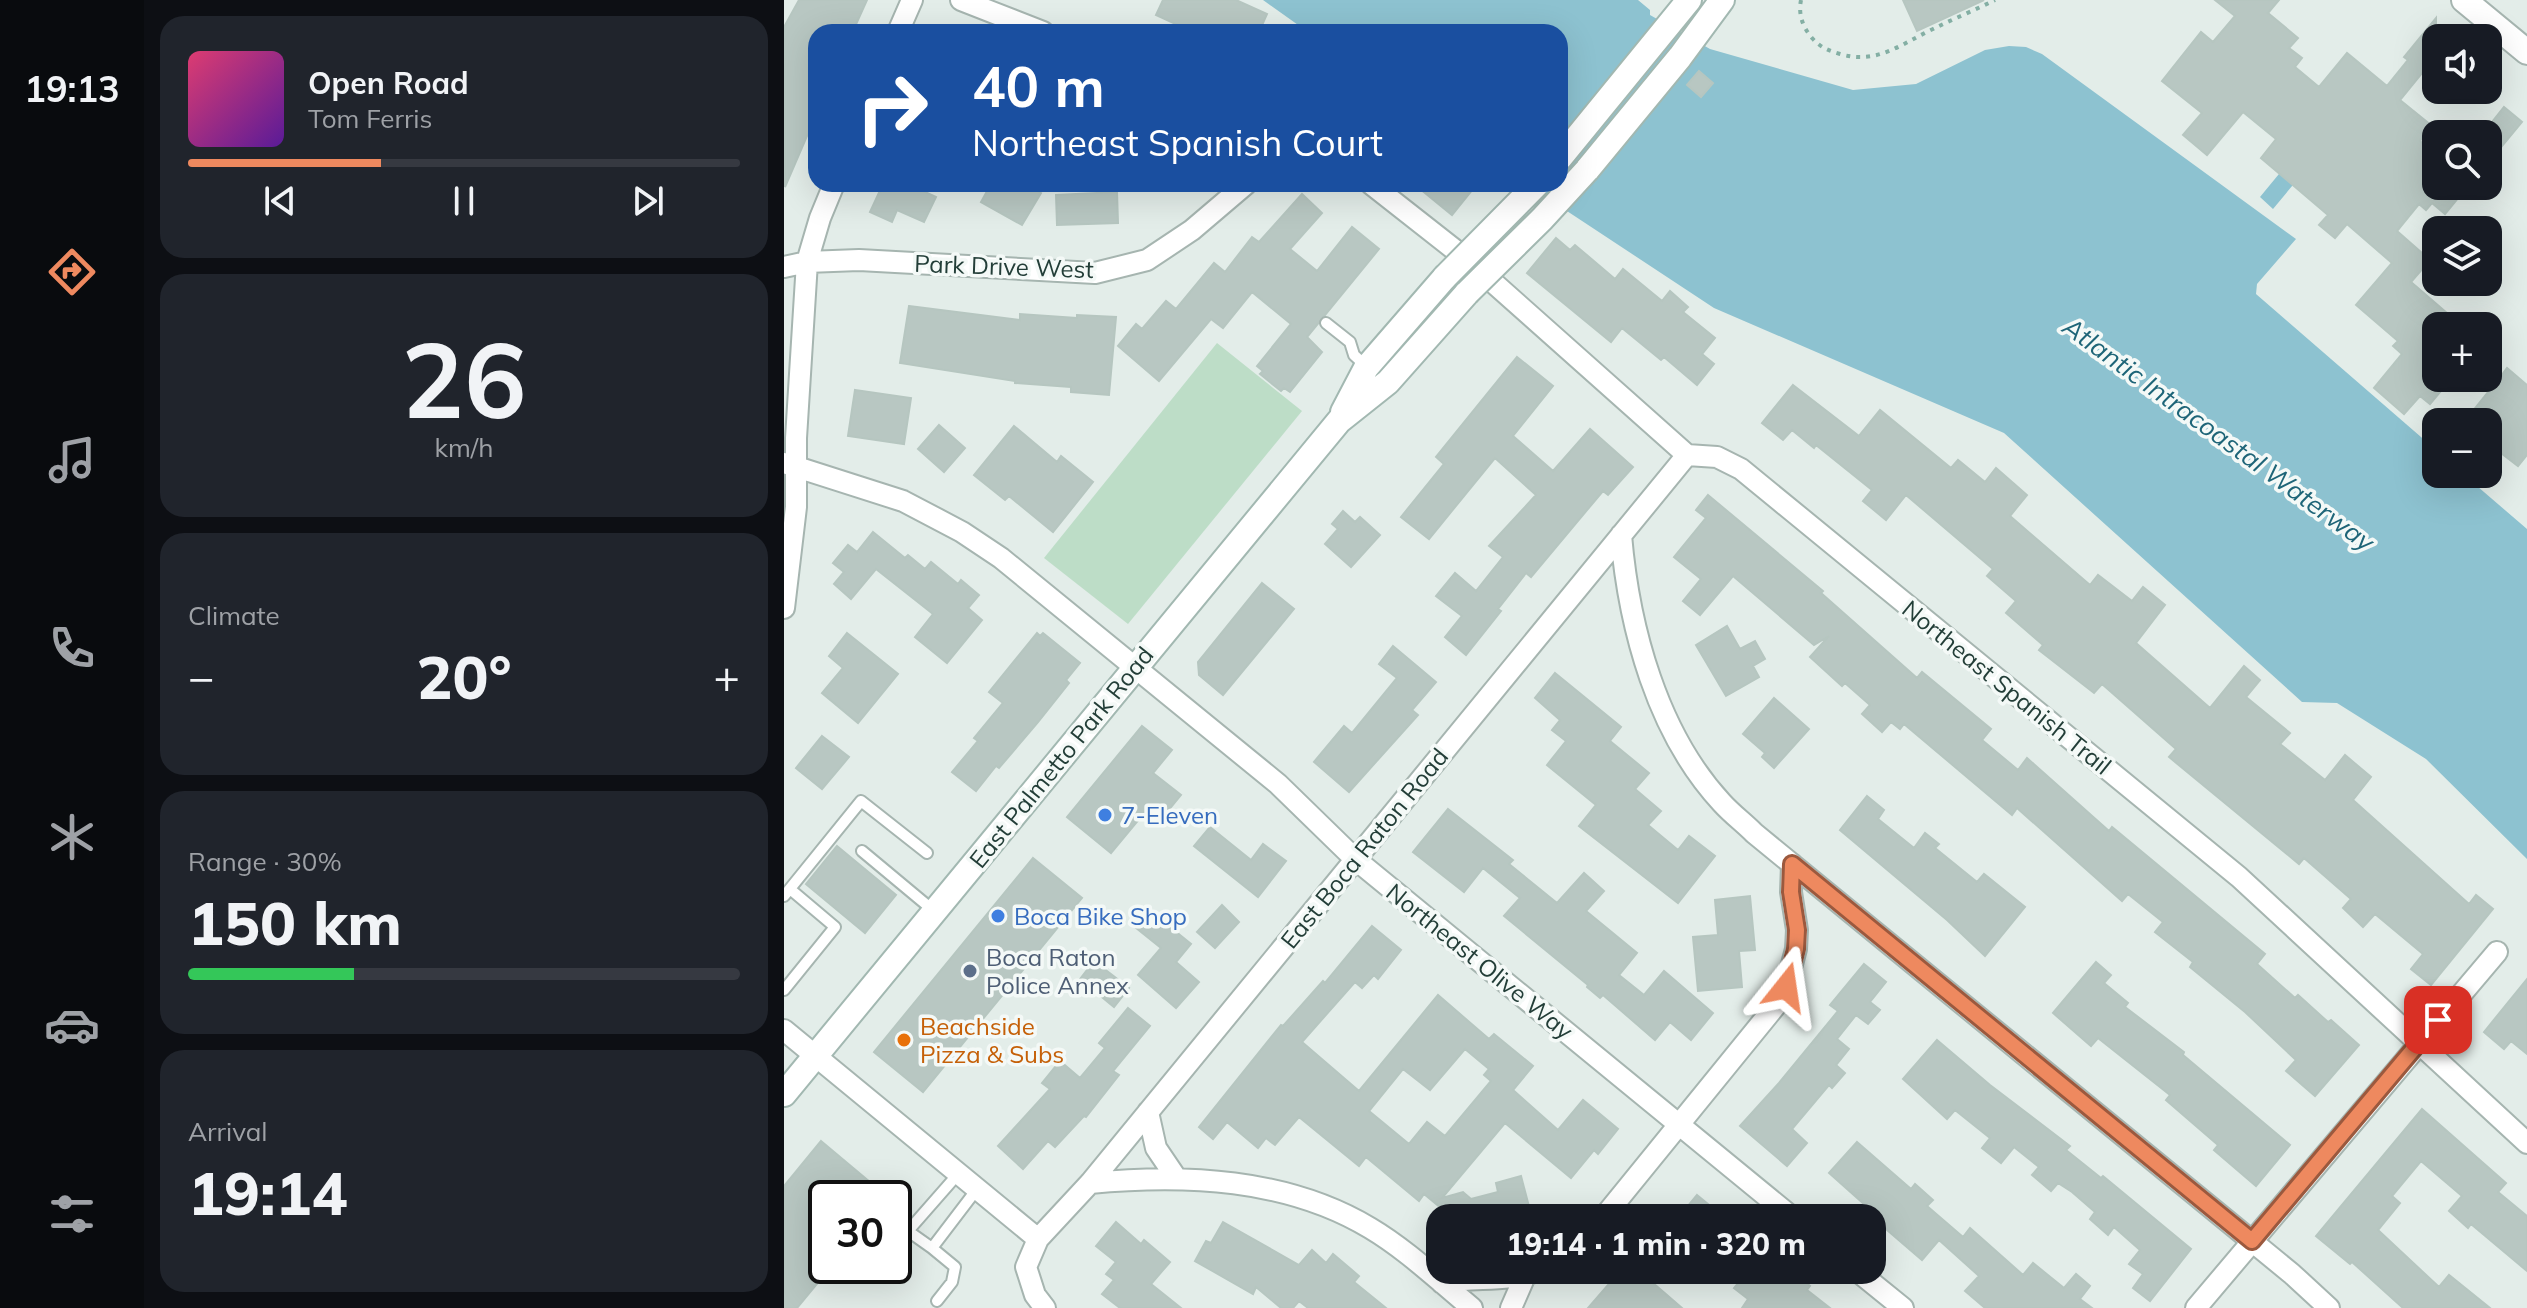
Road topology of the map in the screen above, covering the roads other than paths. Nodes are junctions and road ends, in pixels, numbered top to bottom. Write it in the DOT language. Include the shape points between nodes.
graph roads {
  1 [pos="912,0"];
  2 [pos="961,0"];
  3 [pos="1689,0"];
  4 [pos="1722,0"];
  5 [pos="2479,4"];
  6 [pos="902,24"];
  7 [pos="1022,24"];
  8 [pos="2527,52"];
  9 [pos="1568,148"];
  10 [pos="831,192"];
  11 [pos="1237,192"];
  12 [pos="1381,192"];
  13 [pos="1529,192"];
  14 [pos="807,262"];
  15 [pos="784,267"];
  16 [pos="1326,323"];
  17 [pos="1367,367"];
  18 [pos="1339,421"];
  19 [pos="1687,455"];
  20 [pos="790,465"];
  21 [pos="1621,535"];
  22 [pos="784,608"];
  23 [pos="1135,667"];
  24 [pos="862,851"];
  25 [pos="927,853"];
  26 [pos="1355,859"];
  27 [pos="1792,864"];
  28 [pos="787,892"];
  29 [pos="934,911"];
  30 [pos="2497,952"];
  31 [pos="786,987"];
  32 [pos="784,1030"];
  33 [pos="2418,1042"];
  34 [pos="815,1056"];
  35 [pos="784,1094"];
  36 [pos="1148,1112"];
  37 [pos="1679,1125"];
  38 [pos="2527,1143"];
  39 [pos="958,1174"];
  40 [pos="1177,1179"];
  41 [pos="1090,1183"];
  42 [pos="977,1189"];
  43 [pos="1614,1204"];
  44 [pos="1776,1204"];
  45 [pos="1038,1239"];
  46 [pos="2252,1241"];
  47 [pos="932,1248"];
  48 [pos="1426,1270"];
  49 [pos="1443,1284"];
  50 [pos="1525,1284"];
  51 [pos="1873,1284"];
  52 [pos="937,1301"];
  53 [pos="1045,1308"];
  54 [pos="1472,1308"];
  55 [pos="1511,1308"];
  56 [pos="1903,1308"];
  57 [pos="2196,1308"];
  58 [pos="2329,1308"];
  1 -- 6 [label="street"];
  2 -- 7 [label="street"];
  3 -- 9 [label="main road"];
  4 -- 18 [label="main road, East Palmetto Park Road, bridge" via="1566,195 1467,293 1388,382"];
  5 -- 8 [label="main road"];
  10 -- 14 [label="street"];
  11 -- 14 [label="street, Park Drive West" via="1147,260 1095,273"];
  12 -- 19 [label="street" via="1469,261"];
  13 -- 17 [label="main road, East Palmetto Park Road, bridge"];
  14 -- 15 [label="street, Park Drive West"];
  14 -- 20 [label="street"];
  16 -- 17 [label="lane" via="1350,342 1354,355"];
  17 -- 18 [label="main road, East Palmetto Park Road"];
  18 -- 23 [label="main road, East Palmetto Park Road"];
  19 -- 21 [label="street, East Boca Raton Road"];
  19 -- 33 [label="street, Northeast Spanish Trail" via="1717,457 1741,469 2239,877"];
  20 -- 22 [label="street" via="796,507"];
  20 -- 23 [label="street, Northeast Olive Way" via="903,501 962,532"];
  21 -- 26 [label="street, East Boca Raton Road"];
  21 -- 27 [label="street" via="1644,660 1684,749 1722,803"];
  23 -- 26 [label="street, Northeast Olive Way" via="1278,784"];
  23 -- 29 [label="main road, East Palmetto Park Road"];
  24 -- 29 [label="lane"];
  25 -- 28 [label="lane" via="861,801"];
  26 -- 36 [label="street, East Boca Raton Road"];
  26 -- 37 [label="street, Northeast Olive Way"];
  27 -- 37 [label="street" via="1797,930 1786,987"];
  27 -- 46 [label="street"];
  28 -- 31 [label="lane" via="835,927"];
  29 -- 34 [label="main road, East Palmetto Park Road"];
  30 -- 33 [label="street"];
  32 -- 34 [label="street"];
  33 -- 38 [label="street, Northeast Spanish Trail"];
  33 -- 46 [label="street"];
  34 -- 35 [label="main road, East Palmetto Park Road"];
  34 -- 39 [label="street"];
  36 -- 40 [label="street" via="1156,1148"];
  36 -- 41 [label="street, East Boca Raton Road"];
  37 -- 43 [label="street"];
  37 -- 44 [label="street, Northeast Olive Way"];
  39 -- 42 [label="street"];
  39 -- 47 [label="lane" via="908,1231"];
  40 -- 41 [label="street"];
  40 -- 48 [label="street" via="1242,1185 1332,1209 1381,1235"];
  41 -- 45 [label="street, East Boca Raton Road"];
  42 -- 45 [label="street"];
  42 -- 47 [label="lane"];
  45 -- 53 [label="street" via="1026,1267"];
  46 -- 57 [label="street"];
  46 -- 58 [label="street"];
  47 -- 52 [label="lane" via="955,1267 952,1282"];
  49 -- 54 [label="street"];
  50 -- 55 [label="street"];
  51 -- 56 [label="street"];
}
